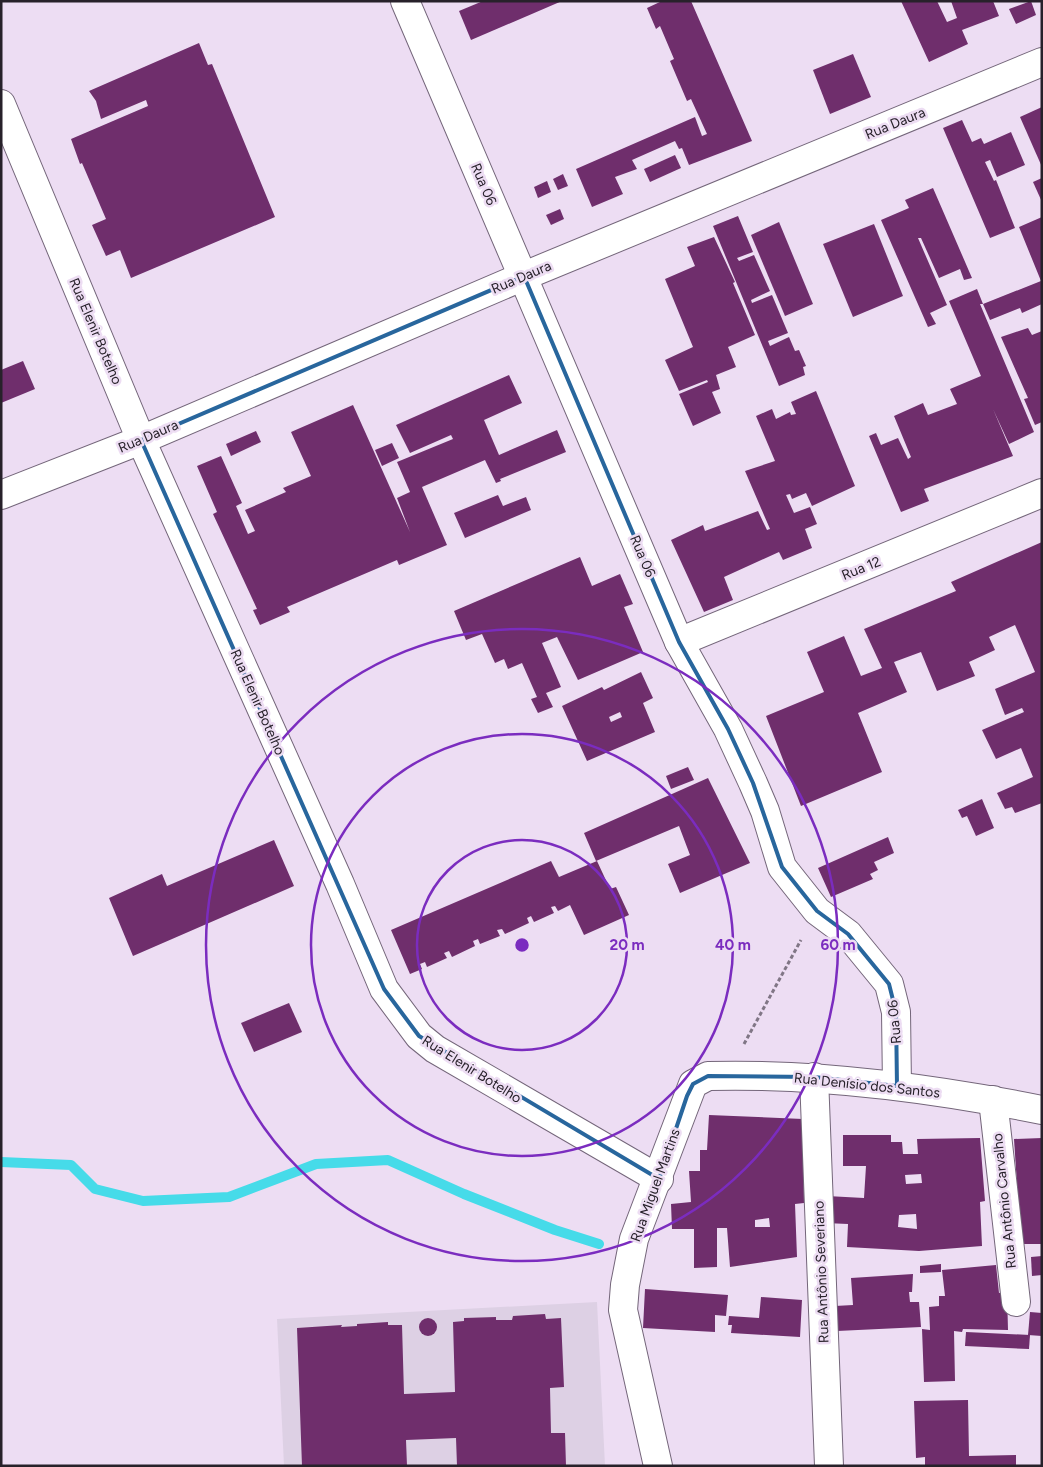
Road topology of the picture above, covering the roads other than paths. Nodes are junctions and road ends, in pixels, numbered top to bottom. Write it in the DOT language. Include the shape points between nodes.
graph roads {
  1 [pos="405,1"];
  2 [pos="1042,62"];
  3 [pos="1,104"];
  4 [pos="524,276"];
  5 [pos="141,440"];
  6 [pos="1042,494"];
  7 [pos="1,495"];
  8 [pos="679,642"];
  9 [pos="814,1077"];
  10 [pos="694,1084"];
  11 [pos="897,1086"];
  12 [pos="993,1100"];
  13 [pos="1042,1110"];
  14 [pos="659,1179"];
  15 [pos="1016,1302"];
  16 [pos="658,1466"];
  17 [pos="829,1466"];
  1 -- 4 [label="street, Rua 06"];
  2 -- 4 [label="street, Rua Daura"];
  3 -- 5 [label="street, Rua Elenir Botelho"];
  4 -- 5 [label="street, Rua Daura"];
  4 -- 8 [label="street, Rua 06"];
  5 -- 7 [label="street, Rua Daura"];
  5 -- 14 [label="street, Rua Elenir Botelho" via="384,989 402,1016 435,1049"];
  6 -- 8 [label="street, Rua 12"];
  8 -- 11 [label="street, Rua 06" via="741,756 765,811 782,868 817,910 848,934 889,984 896,1012"];
  9 -- 10 [label="street, Rua Denísio dos Santos" via="708,1076"];
  9 -- 11 [label="street, Rua Denísio dos Santos"];
  9 -- 17 [label="street, Rua Antônio Severiano"];
  10 -- 14 [label="street, Rua Miguel Martins"];
  11 -- 12 [label="street, Rua Denísio dos Santos"];
  12 -- 13 [label="street, Rua Denísio dos Santos"];
  12 -- 15 [label="street, Rua Antônio Carvalho"];
  14 -- 16 [label="street, Rua Miguel Martins" via="634,1239 623,1310"];
}
